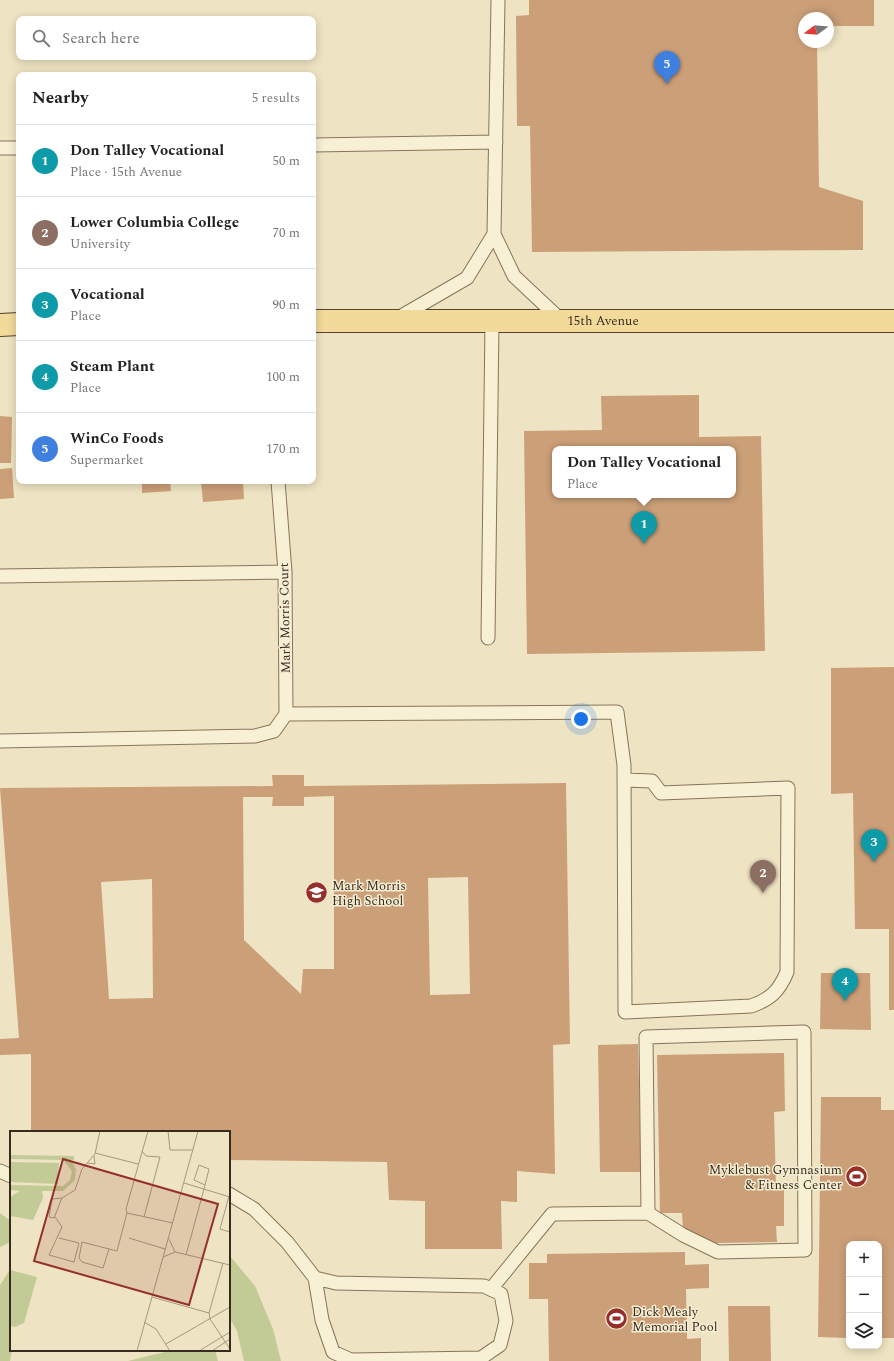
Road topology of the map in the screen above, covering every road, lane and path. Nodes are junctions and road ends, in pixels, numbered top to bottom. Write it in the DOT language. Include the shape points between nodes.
graph roads {
  1 [pos="498,0"];
  2 [pos="496,142"];
  3 [pos="316,145"];
  4 [pos="0,148"];
  5 [pos="16,148"];
  6 [pos="494,234"];
  7 [pos="392,321"];
  8 [pos="316,322"];
  9 [pos="492,322"];
  10 [pos="563,322"];
  11 [pos="894,322"];
  12 [pos="0,324"];
  13 [pos="16,324"];
  14 [pos="278,484"];
  15 [pos="285,572"];
  16 [pos="0,576"];
  17 [pos="488,638"];
  18 [pos="286,714"];
  19 [pos="0,741"];
  20 [pos="624,780"];
  21 [pos="0,1171"];
  22 [pos="10,1176"];
  23 [pos="230,1195"];
  24 [pos="648,1213"];
  25 [pos="315,1278"];
  26 [pos="491,1289"];
  1 -- 2 [label="lane"];
  2 -- 3 [label="lane"];
  2 -- 6 [label="lane"];
  4 -- 5 [label="lane"];
  6 -- 7 [label="lane" via="467,278"];
  6 -- 10 [label="lane" via="514,276"];
  7 -- 8 [label="main road, 15th Avenue"];
  7 -- 9 [label="main road, 15th Avenue"];
  9 -- 10 [label="main road, 15th Avenue"];
  9 -- 17 [label="lane"];
  10 -- 11 [label="main road, 15th Avenue"];
  12 -- 13 [label="main road"];
  14 -- 15 [label="lane, Mark Morris Court"];
  15 -- 16 [label="lane"];
  15 -- 18 [label="lane, Mark Morris Court"];
  18 -- 19 [label="lane" via="274,731 255,736"];
  18 -- 20 [label="lane" via="617,712"];
  20 -- 20 [label="lane" via="625,1012 751,1006 764,1002 782,984 787,972 788,788 661,793 652,781"];
  21 -- 22 [label="lane"];
  23 -- 25 [label="lane" via="254,1209 287,1242"];
  24 -- 24 [label="lane" via="683,1235 718,1252 805,1250 804,1032 646,1036"];
  24 -- 26 [label="lane" via="552,1214"];
  25 -- 26 [label="lane" via="336,1283 484,1286"];
  25 -- 26 [label="lane" via="322,1320 333,1352 351,1360 481,1358 500,1345 506,1321 501,1294"];
}
